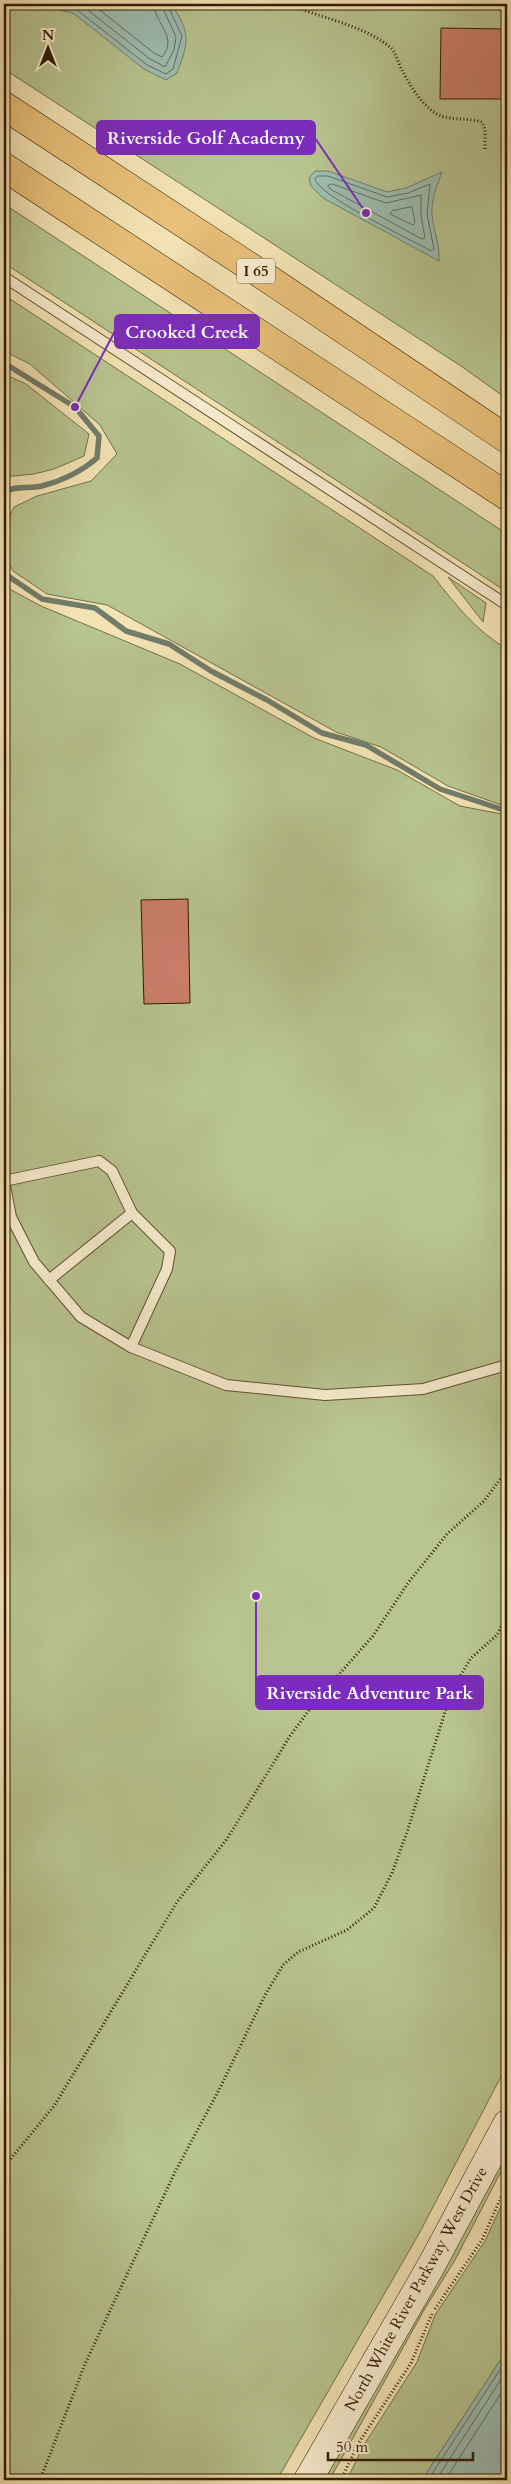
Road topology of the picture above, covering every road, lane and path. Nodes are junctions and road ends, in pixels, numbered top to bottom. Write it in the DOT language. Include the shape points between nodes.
graph roads {
  1 [pos="289,4"];
  2 [pos="4,106"];
  3 [pos="486,148"];
  4 [pos="4,167"];
  5 [pos="4,277"];
  6 [pos="507,439"];
  7 [pos="507,496"];
  8 [pos="507,605"];
  9 [pos="4,1181"];
  10 [pos="132,1212"];
  11 [pos="49,1280"];
  12 [pos="131,1347"];
  13 [pos="507,1365"];
  14 [pos="507,1470"];
  15 [pos="507,1615"];
  16 [pos="507,2124"];
  17 [pos="4,2166"];
  18 [pos="507,2184"];
  19 [pos="40,2480"];
  20 [pos="308,2480"];
  21 [pos="341,2480"];
  1 -- 3 [label="path" via="373,36 392,48 403,72 431,110 442,117 482,122"];
  2 -- 6 [label="highway, I 65"];
  4 -- 7 [label="highway"];
  5 -- 8 [label="lane"];
  9 -- 10 [label="lane" via="99,1161 112,1171"];
  9 -- 11 [label="lane" via="11,1217 34,1262"];
  10 -- 11 [label="lane"];
  10 -- 12 [label="lane" via="170,1250 167,1269"];
  11 -- 12 [label="lane" via="81,1317"];
  12 -- 13 [label="lane" via="226,1385 325,1395 423,1389"];
  14 -- 17 [label="path" via="484,1501 447,1534 408,1583 373,1636 316,1699 227,1839 177,1902 54,2106"];
  15 -- 19 [label="path" via="497,1635 471,1658 452,1690 407,1832 392,1873 374,1908 347,1930 298,1952 283,1965 265,1995 175,2172 89,2355"];
  16 -- 20 [label="street, North White River Parkway West Drive" via="431,2266"];
  18 -- 21 [label="path" via="482,2240 433,2312 412,2364 358,2444"];
}
